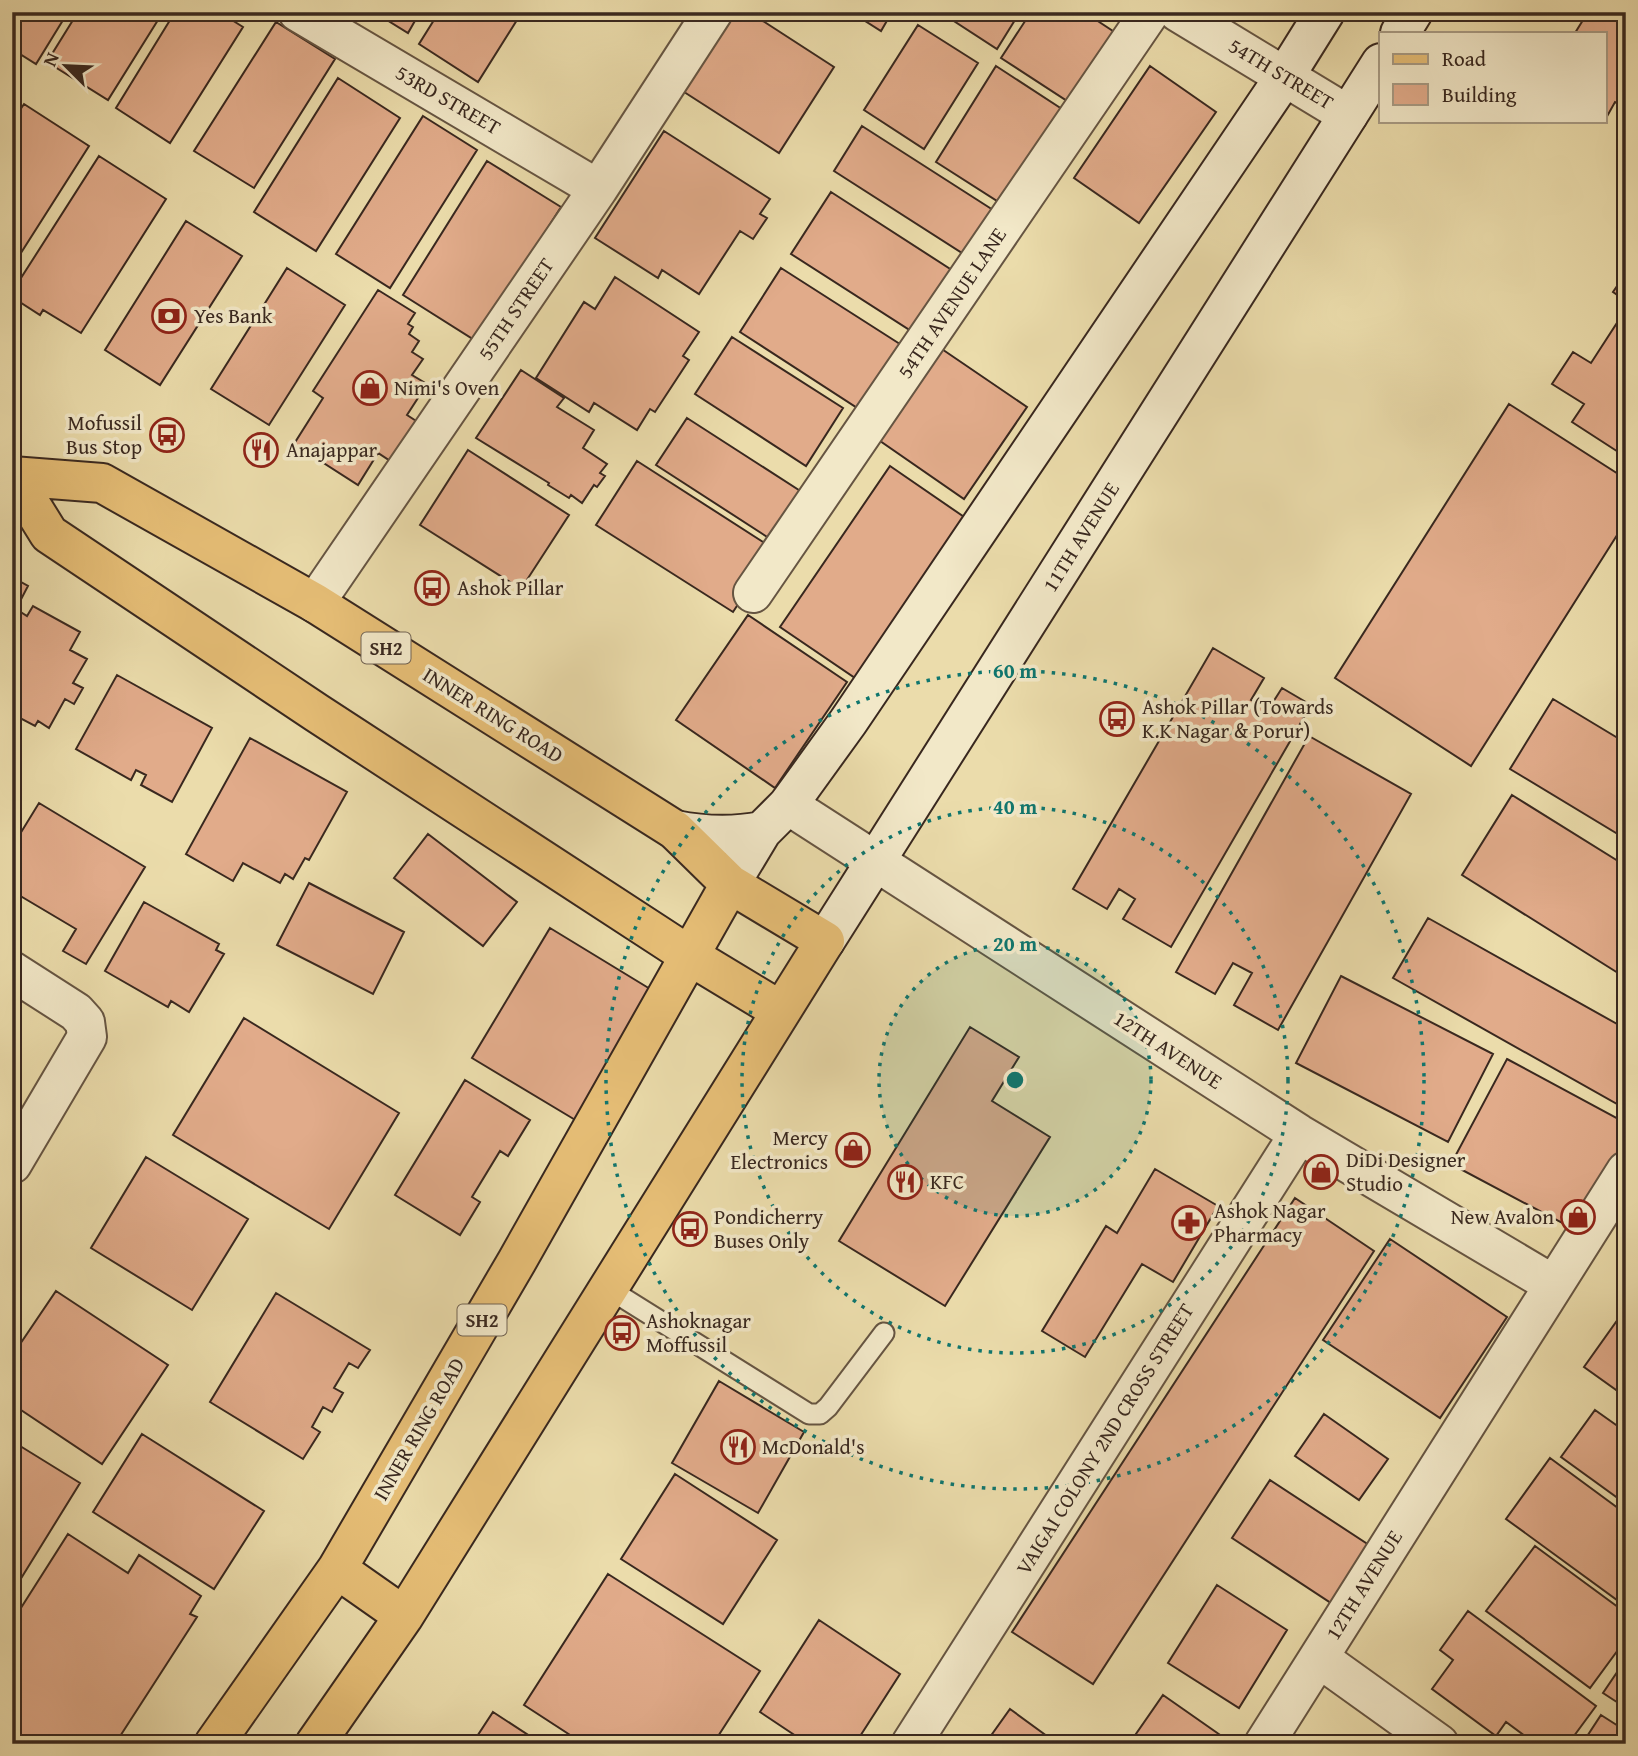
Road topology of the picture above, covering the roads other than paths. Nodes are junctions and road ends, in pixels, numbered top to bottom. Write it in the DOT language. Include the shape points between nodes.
graph roads {
  1 [pos="298,12"];
  2 [pos="713,12"];
  3 [pos="1150,12"];
  4 [pos="1178,12"];
  5 [pos="1325,12"];
  6 [pos="1413,12"];
  7 [pos="1401,32"];
  8 [pos="1379,66"];
  9 [pos="1285,76"];
  10 [pos="1348,114"];
  11 [pos="598,189"];
  12 [pos="13,476"];
  13 [pos="753,593"];
  14 [pos="315,603"];
  15 [pos="775,818"];
  16 [pos="675,830"];
  17 [pos="875,862"];
  18 [pos="730,884"];
  19 [pos="825,941"];
  20 [pos="690,956"];
  21 [pos="12,971"];
  22 [pos="781,1011"];
  23 [pos="1299,1133"];
  24 [pos="12,1164"];
  25 [pos="1626,1171"];
  26 [pos="1554,1284"];
  27 [pos="609,1289"];
  28 [pos="884,1333"];
  29 [pos="337,1569"];
  30 [pos="404,1616"];
  31 [pos="1319,1658"];
  32 [pos="214,1744"];
  33 [pos="315,1744"];
  34 [pos="911,1744"];
  35 [pos="1264,1744"];
  36 [pos="1439,1744"];
  1 -- 11 [label="street, 53RD STREET"];
  2 -- 11 [label="street, 55TH STREET"];
  3 -- 13 [label="street, 54TH AVENUE LANE"];
  4 -- 9 [label="street, 54TH STREET"];
  5 -- 9 [label="street"];
  6 -- 7 [label="street"];
  8 -- 10 [label="street, 11TH AVENUE"];
  9 -- 10 [label="street, 54TH STREET"];
  9 -- 15 [label="street" via="848,722"];
  10 -- 17 [label="street, 11TH AVENUE"];
  11 -- 14 [label="street, 55TH STREET"];
  12 -- 14 [label="main road, INNER RING ROAD / SH2" via="102,483"];
  12 -- 20 [label="main road" via="49,534"];
  14 -- 16 [label="main road, INNER RING ROAD / SH2"];
  15 -- 16 [label="street" via="742,835 706,836"];
  15 -- 17 [label="street, 12TH AVENUE"];
  15 -- 18 [label="street"];
  16 -- 18 [label="main road, INNER RING ROAD / SH2"];
  17 -- 19 [label="street, 11TH AVENUE"];
  17 -- 23 [label="street, 12TH AVENUE"];
  18 -- 19 [label="main road, INNER RING ROAD / SH2"];
  18 -- 20 [label="main road, INNER RING ROAD / SH2"];
  19 -- 22 [label="main road, 11TH AVENUE"];
  20 -- 22 [label="main road"];
  20 -- 29 [label="main road, INNER RING ROAD / SH2"];
  21 -- 24 [label="street" via="76,1012 85,1022 87,1037"];
  22 -- 27 [label="main road, 11TH AVENUE"];
  23 -- 26 [label="street, 12TH AVENUE"];
  23 -- 34 [label="street, VAIGAI COLONY 2ND CROSS STREET"];
  25 -- 26 [label="street, 12TH AVENUE"];
  26 -- 31 [label="street, 12TH AVENUE"];
  27 -- 28 [label="lane" via="809,1414 820,1414 828,1407"];
  27 -- 30 [label="main road, 11TH AVENUE"];
  29 -- 30 [label="main road"];
  29 -- 32 [label="main road, INNER RING ROAD / SH2"];
  30 -- 33 [label="main road, 11TH AVENUE"];
  31 -- 35 [label="street, 12TH AVENUE"];
  31 -- 36 [label="street"];
}
